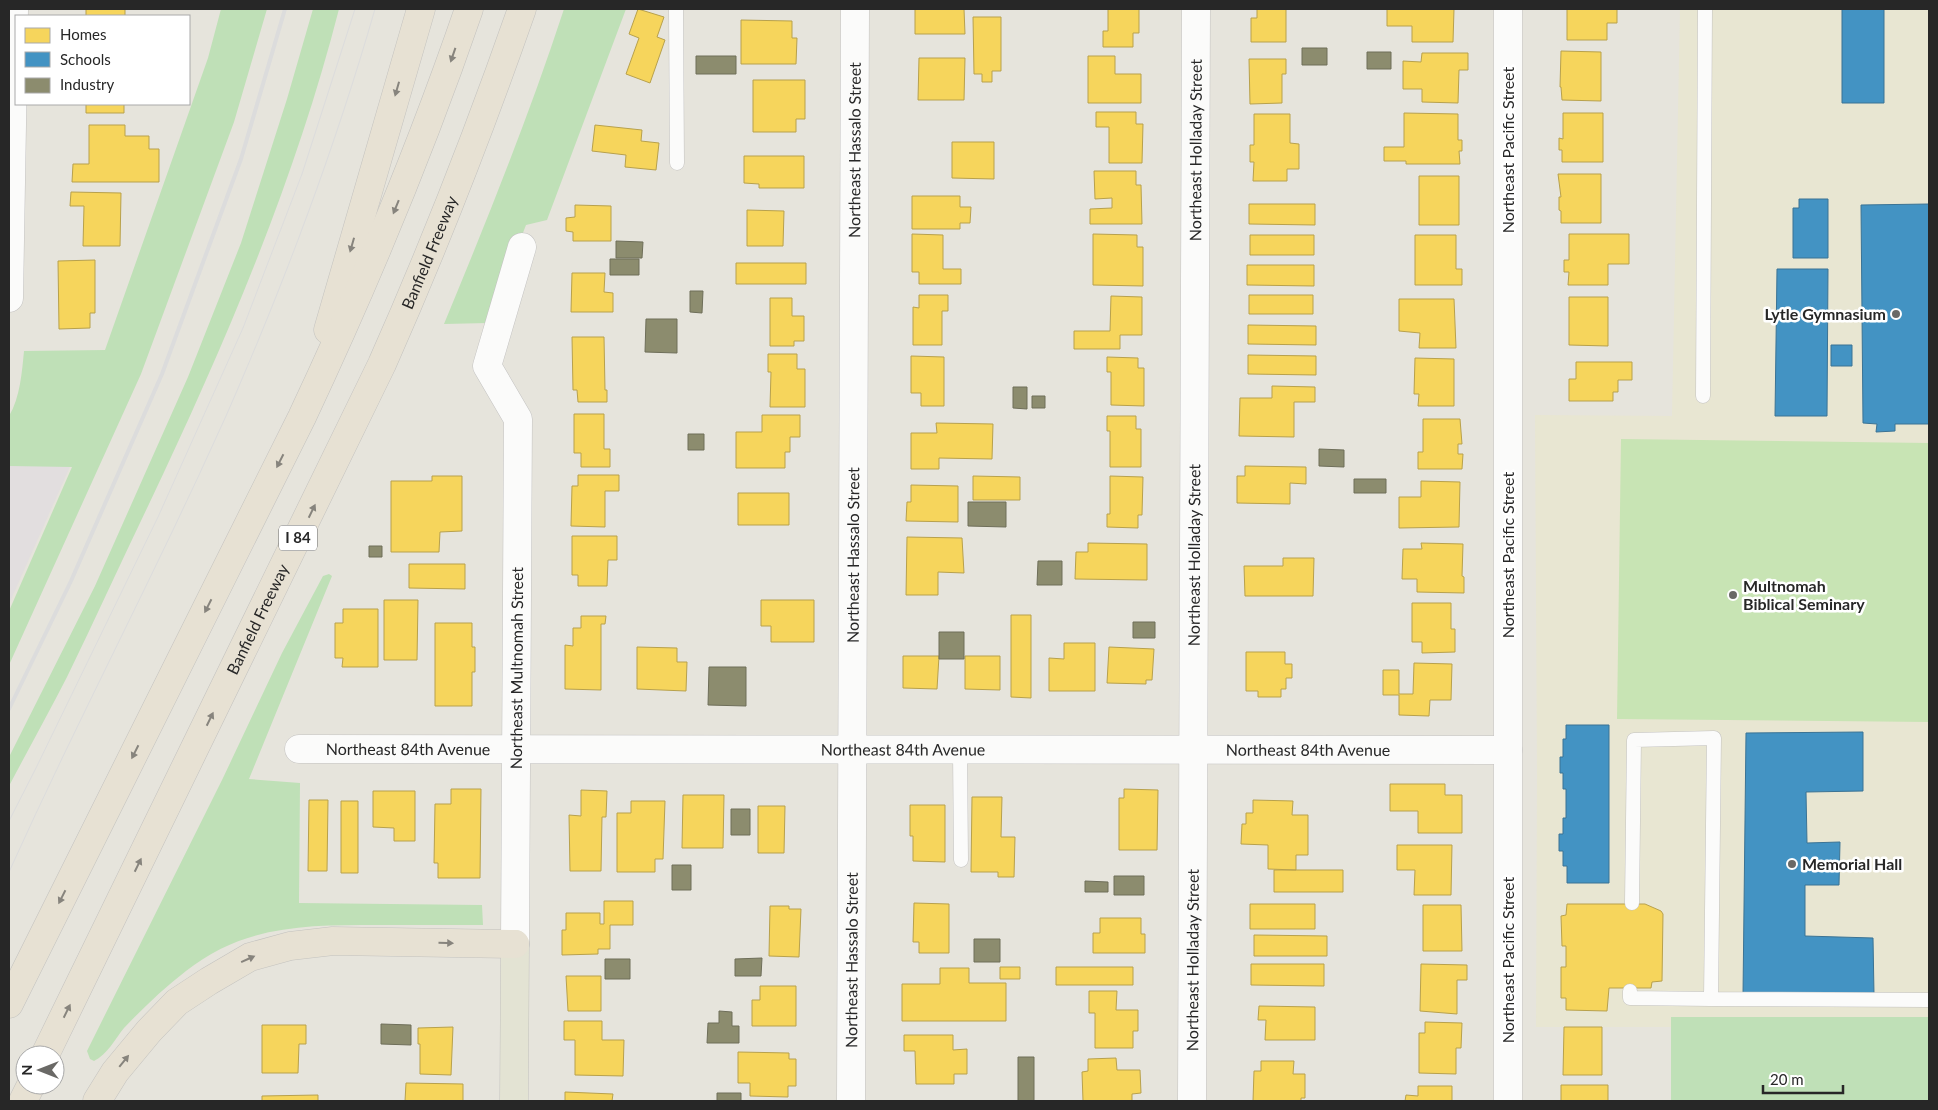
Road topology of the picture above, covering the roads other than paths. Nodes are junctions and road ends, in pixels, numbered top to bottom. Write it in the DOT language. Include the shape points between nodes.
graph roads {
  1 [pos="14,9"];
  2 [pos="421,9"];
  3 [pos="469,9"];
  4 [pos="522,9"];
  5 [pos="676,9"];
  6 [pos="855,9"];
  7 [pos="1196,9"];
  8 [pos="1508,9"];
  9 [pos="1705,9"];
  10 [pos="677,163"];
  11 [pos="522,247"];
  12 [pos="9,298"];
  13 [pos="1703,396"];
  14 [pos="302,417"];
  15 [pos="299,748"];
  16 [pos="516,749"];
  17 [pos="853,750"];
  18 [pos="1508,750"];
  19 [pos="960,751"];
  20 [pos="1192,751"];
  21 [pos="961,860"];
  22 [pos="1632,903"];
  23 [pos="515,944"];
  24 [pos="1630,991"];
  25 [pos="1711,999"];
  26 [pos="1929,1000"];
  27 [pos="9,1004"];
  28 [pos="50,1045"];
  29 [pos="97,1101"];
  30 [pos="514,1101"];
  31 [pos="851,1101"];
  32 [pos="1192,1101"];
  33 [pos="1508,1101"];
  1 -- 12 [label="street"];
  2 -- 14 [label="highway, one-way"];
  3 -- 14 [label="highway, one-way" via="402,191"];
  28 -- 4 [label="highway, Banfield Freeway / I 84, one-way" via="382,364 459,182"];
  5 -- 10 [label="lane"];
  6 -- 17 [label="street, Northeast Hassalo Street"];
  7 -- 20 [label="street, Northeast Holladay Street"];
  8 -- 18 [label="street, Northeast Pacific Street"];
  9 -- 13 [label="lane"];
  11 -- 16 [label="street, Northeast Multnomah Street" via="487,366 518,419"];
  14 -- 27 [label="highway, one-way"];
  15 -- 16 [label="street, Northeast 84th Avenue"];
  16 -- 17 [label="street, Northeast 84th Avenue"];
  16 -- 23 [label="street, Northeast Multnomah Street"];
  17 -- 19 [label="street, Northeast 84th Avenue"];
  17 -- 31 [label="street, Northeast Hassalo Street"];
  18 -- 20 [label="street, Northeast 84th Avenue"];
  18 -- 33 [label="street, Northeast Pacific Street"];
  19 -- 20 [label="street, Northeast 84th Avenue"];
  19 -- 21 [label="lane"];
  20 -- 32 [label="street, Northeast Holladay Street"];
  22 -- 25 [label="lane" via="1634,740 1714,738"];
  29 -- 23 [label="highway, one-way" via="115,1072 148,1031 178,1002 250,957 290,946 333,942"];
  23 -- 30 [label="main road, Northeast Multnomah Street"];
  24 -- 25 [label="lane" via="1630,998"];
  25 -- 26 [label="lane"];
}
